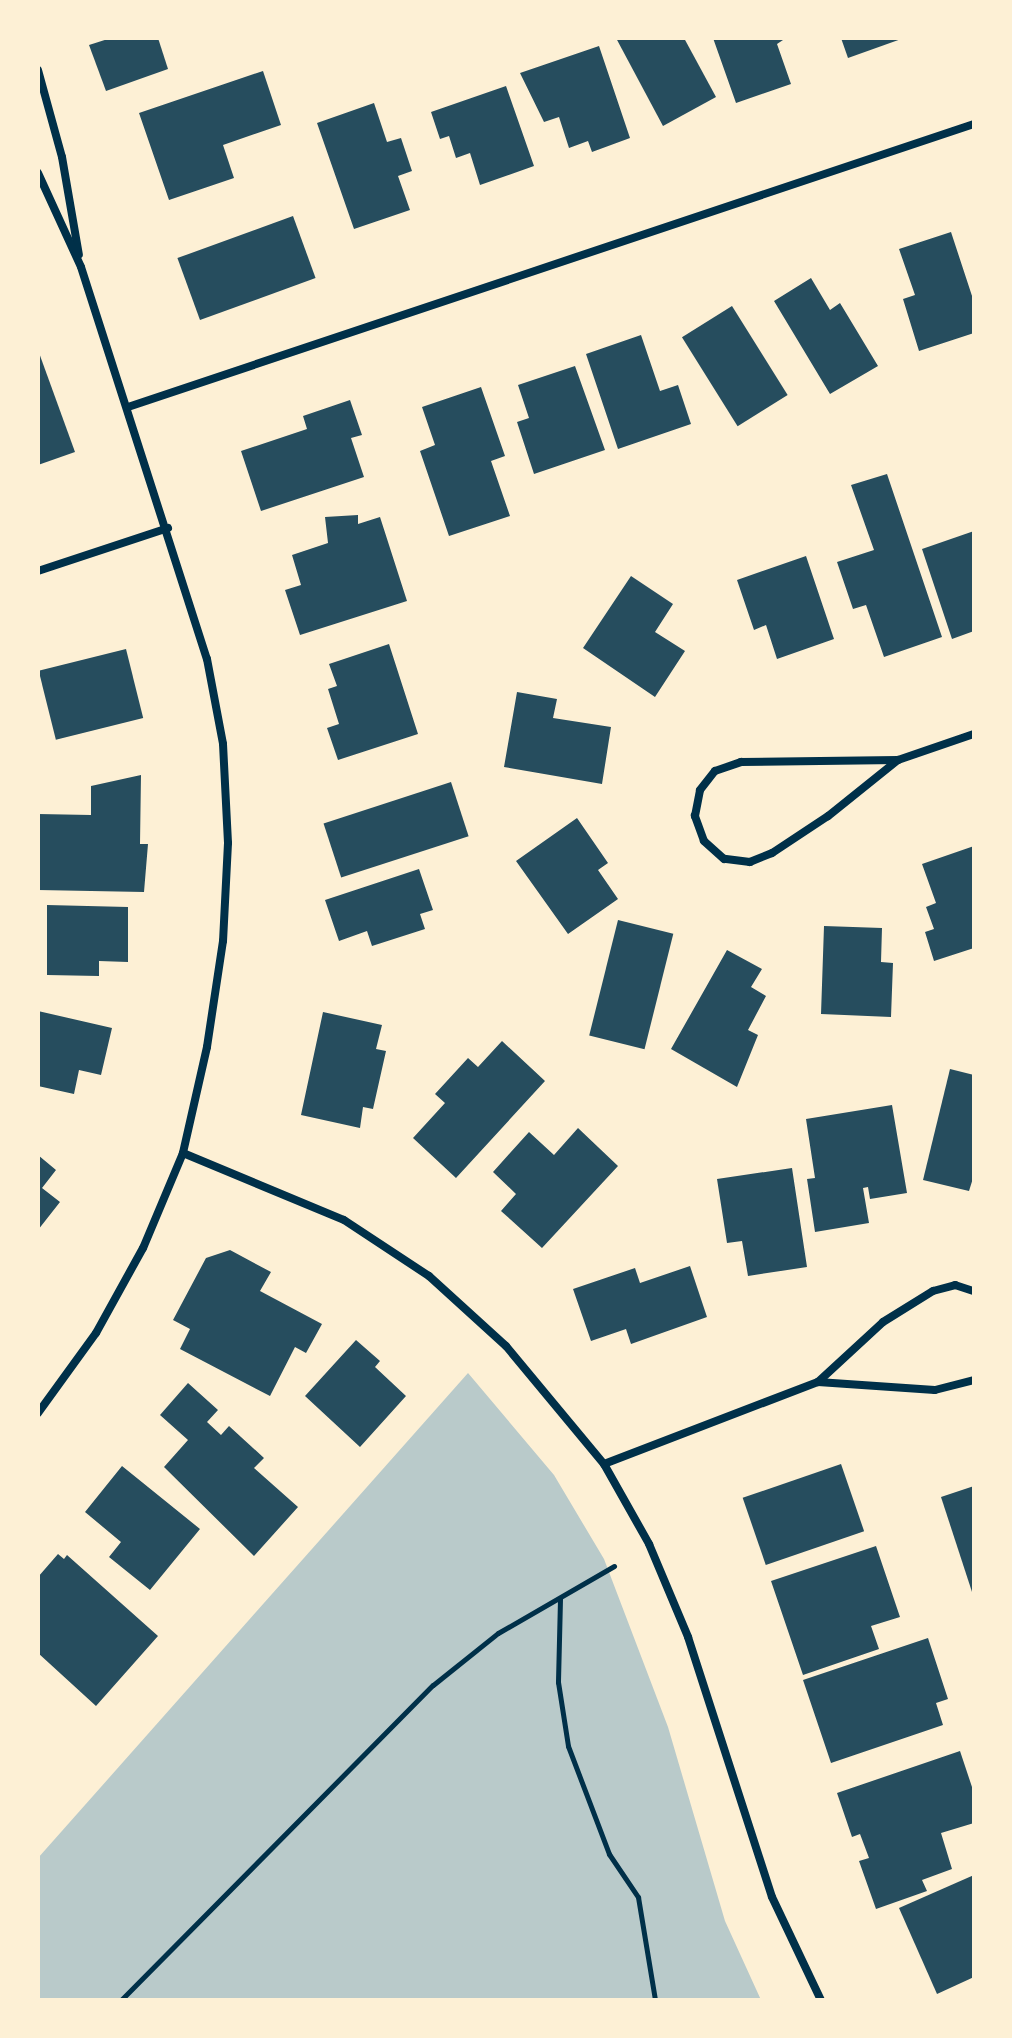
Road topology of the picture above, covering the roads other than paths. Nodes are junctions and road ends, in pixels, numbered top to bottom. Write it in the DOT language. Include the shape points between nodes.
graph roads {
  1 [pos="38,70"];
  2 [pos="974,124"];
  3 [pos="38,173"];
  4 [pos="81,267"];
  5 [pos="128,407"];
  6 [pos="168,528"];
  7 [pos="38,571"];
  8 [pos="974,734"];
  9 [pos="898,760"];
  10 [pos="183,1153"];
  11 [pos="974,1291"];
  12 [pos="974,1380"];
  13 [pos="818,1382"];
  14 [pos="38,1413"];
  15 [pos="604,1464"];
  16 [pos="821,2000"];
  1 -- 4 [label="street" via="62,157"];
  2 -- 5 [label="street"];
  3 -- 4 [label="street"];
  4 -- 5 [label="street"];
  5 -- 6 [label="street"];
  6 -- 7 [label="street"];
  6 -- 10 [label="street" via="210,673 223,744 228,843 221,956"];
  8 -- 9 [label="street"];
  9 -- 9 [label="street" via="772,853 750,862 724,859 704,841 695,816 700,790 715,771 741,762 798,757"];
  10 -- 14 [label="street" via="143,1248 96,1333"];
  10 -- 15 [label="street" via="344,1220 429,1276 506,1346"];
  11 -- 13 [label="street" via="955,1285 907,1305"];
  12 -- 13 [label="street" via="935,1390"];
  13 -- 15 [label="street"];
  15 -- 16 [label="street" via="649,1544 688,1637 772,1897"];
}
